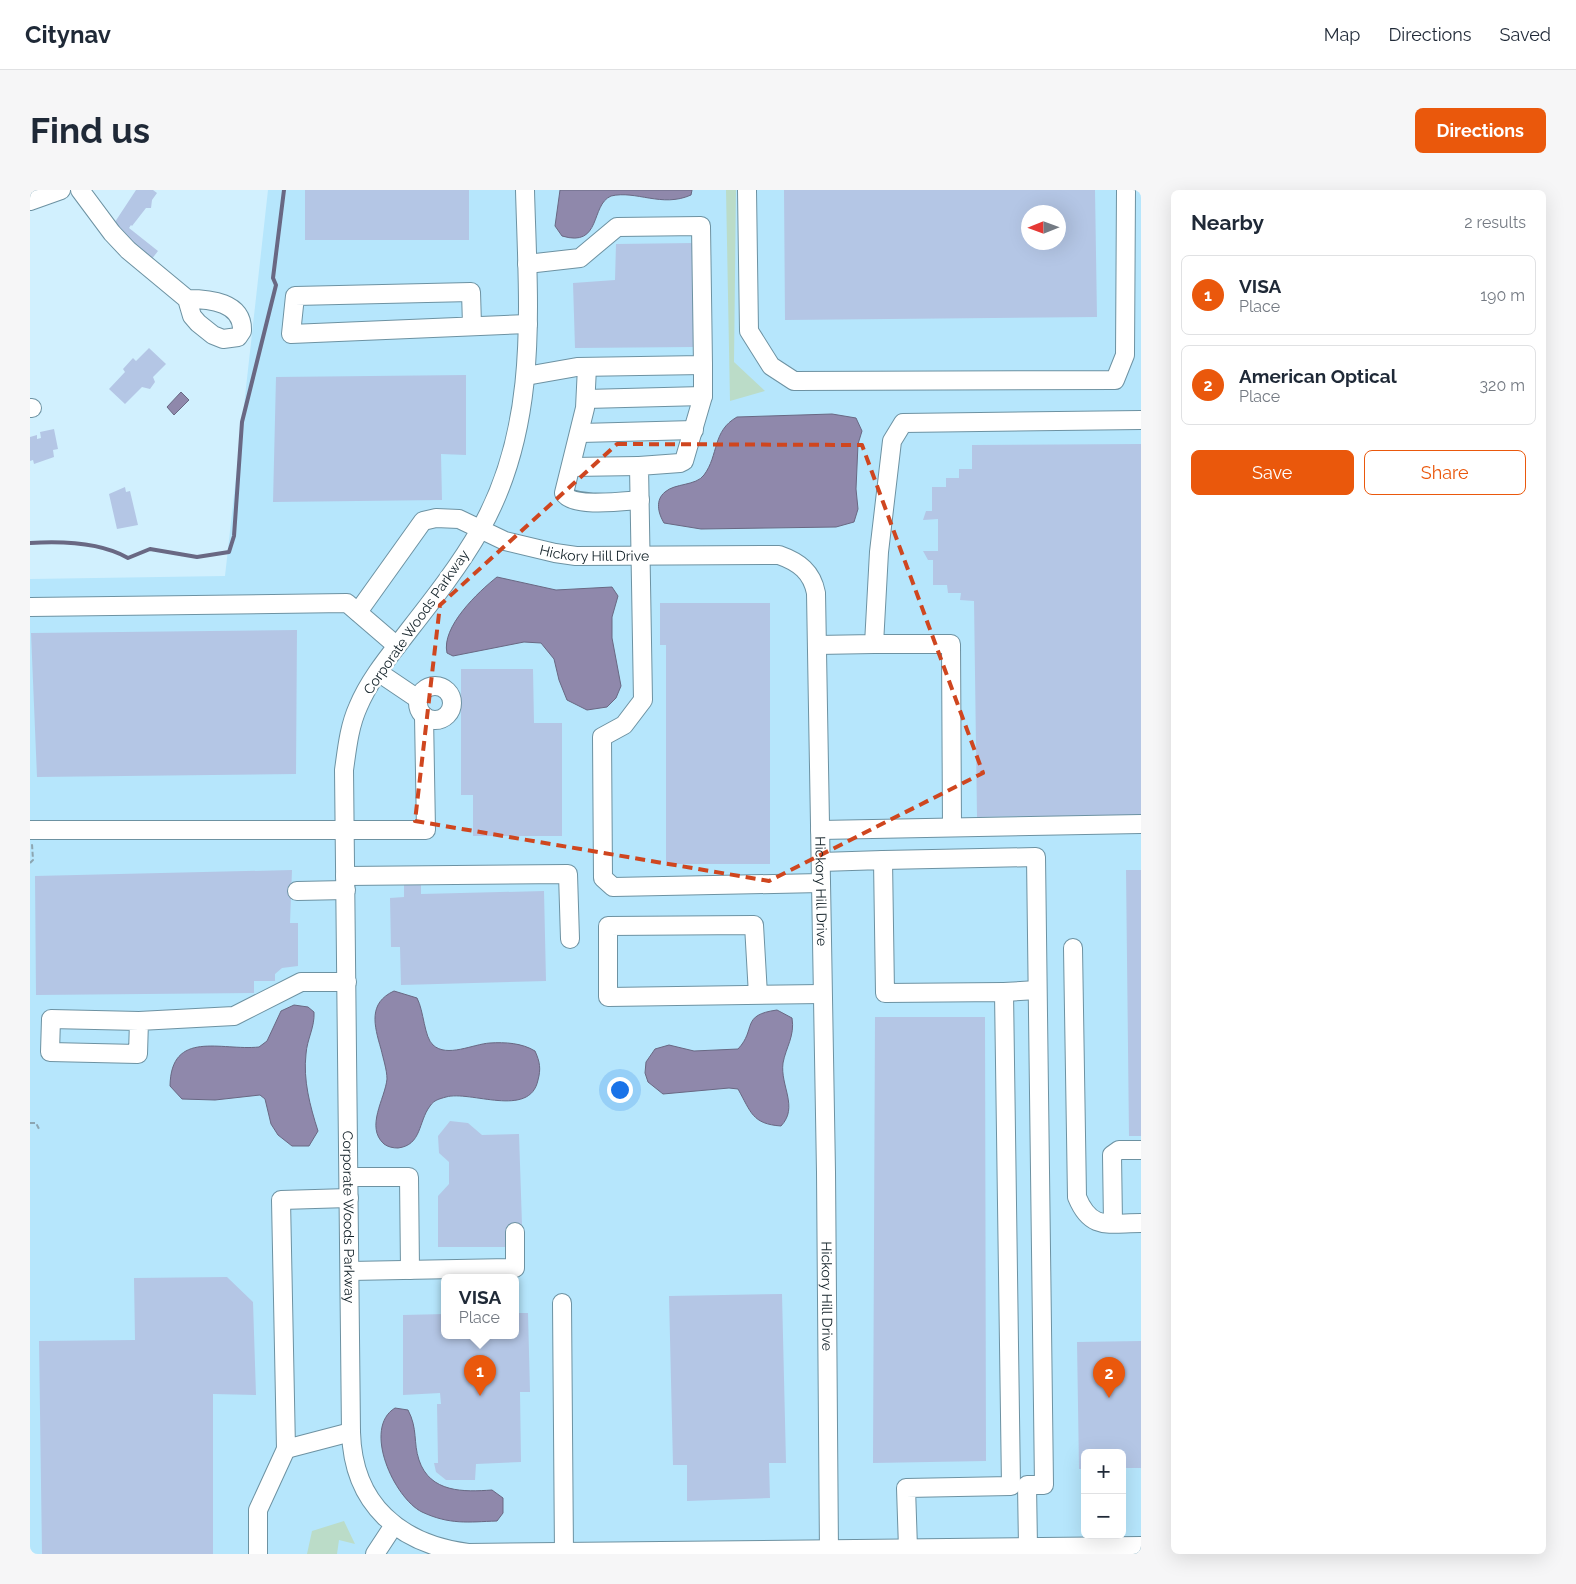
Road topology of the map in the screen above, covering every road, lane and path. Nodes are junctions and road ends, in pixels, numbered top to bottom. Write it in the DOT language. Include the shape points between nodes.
graph roads {
  1 [pos="61,190"];
  2 [pos="80,190"];
  3 [pos="525,190"];
  4 [pos="747,190"];
  5 [pos="1126,190"];
  6 [pos="30,200"];
  7 [pos="527,264"];
  8 [pos="187,299"];
  9 [pos="528,324"];
  10 [pos="472,325"];
  11 [pos="703,365"];
  12 [pos="587,367"];
  13 [pos="526,376"];
  14 [pos="703,396"];
  15 [pos="586,399"];
  16 [pos="1141,420"];
  17 [pos="694,430"];
  18 [pos="580,433"];
  19 [pos="639,466"];
  20 [pos="571,467"];
  21 [pos="640,500"];
  22 [pos="481,529"];
  23 [pos="641,555"];
  24 [pos="30,607"];
  25 [pos="358,612"];
  26 [pos="874,644"];
  27 [pos="817,645"];
  28 [pos="397,646"];
  29 [pos="378,672"];
  30 [pos="418,699"];
  31 [pos="424,716"];
  32 [pos="1141,824"];
  33 [pos="952,827"];
  34 [pos="33,830"];
  35 [pos="820,830"];
  36 [pos="345,831"];
  37 [pos="883,860"];
  38 [pos="821,862"];
  39 [pos="30,863"];
  40 [pos="346,883"];
  41 [pos="821,883"];
  42 [pos="297,891"];
  43 [pos="570,940"];
  44 [pos="1073,948"];
  45 [pos="347,982"];
  46 [pos="1037,990"];
  47 [pos="1004,992"];
  48 [pos="822,994"];
  49 [pos="758,995"];
  50 [pos="139,1021"];
  51 [pos="30,1123"];
  52 [pos="40,1129"];
  53 [pos="1141,1150"];
  54 [pos="349,1177"];
  55 [pos="349,1198"];
  56 [pos="1113,1223"];
  57 [pos="1141,1223"];
  58 [pos="515,1232"];
  59 [pos="410,1270"];
  60 [pos="350,1271"];
  61 [pos="562,1303"];
  62 [pos="351,1432"];
  63 [pos="286,1449"];
  64 [pos="1019,1485"];
  65 [pos="394,1524"];
  66 [pos="1028,1547"];
  67 [pos="908,1548"];
  68 [pos="1135,1549"];
  69 [pos="829,1551"];
  70 [pos="676,1552"];
  71 [pos="719,1552"];
  72 [pos="568,1553"];
  73 [pos="258,1554"];
  74 [pos="375,1554"];
  1 -- 6 [label="street"];
  2 -- 8 [label="street" via="128,250"];
  3 -- 7 [label="street, Corporate Woods Parkway"];
  4 -- 5 [label="street" via="749,331 771,366 794,381 1115,380 1125,355"];
  7 -- 9 [label="street, Corporate Woods Parkway"];
  7 -- 11 [label="street" via="580,258 617,227 701,226"];
  9 -- 10 [label="street"];
  9 -- 13 [label="street, Corporate Woods Parkway"];
  10 -- 10 [label="street" via="353,330 291,334 295,296 471,292"];
  11 -- 12 [label="street"];
  11 -- 14 [label="street"];
  12 -- 13 [label="street"];
  12 -- 15 [label="street"];
  13 -- 22 [label="street, Corporate Woods Parkway" via="507,471"];
  14 -- 15 [label="street"];
  14 -- 17 [label="street"];
  15 -- 18 [label="street"];
  16 -- 26 [label="street" via="904,423 892,441 879,552"];
  17 -- 18 [label="street"];
  17 -- 19 [label="street" via="684,461"];
  18 -- 20 [label="street"];
  19 -- 20 [label="street"];
  19 -- 21 [label="street"];
  20 -- 21 [label="street" via="564,487 566,497 590,502"];
  21 -- 23 [label="street"];
  22 -- 23 [label="street, Hickory Hill Drive" via="505,541 555,553 576,556"];
  22 -- 25 [label="street, Hickory Hill Drive" via="459,520 436,518 423,521"];
  22 -- 28 [label="street, Corporate Woods Parkway" via="464,557"];
  23 -- 27 [label="street, Hickory Hill Drive" via="764,554 791,559 802,567 814,585"];
  23 -- 41 [label="street" via="644,700 624,726 602,737 603,878 613,887"];
  24 -- 25 [label="street" via="347,603"];
  25 -- 28 [label="street"];
  26 -- 27 [label="street"];
  26 -- 33 [label="street" via="951,644"];
  27 -- 35 [label="street, Hickory Hill Drive"];
  28 -- 29 [label="street, Corporate Woods Parkway"];
  29 -- 30 [label="street"];
  29 -- 36 [label="street, Corporate Woods Parkway" via="358,707 348,742 344,770"];
  30 -- 31 [label="street" via="418,709"];
  30 -- 31 [label="street" via="429,686 441,687 450,694 452,706 446,716 435,720"];
  31 -- 36 [label="street" via="426,830"];
  32 -- 33 [label="street"];
  33 -- 35 [label="street"];
  34 -- 36 [label="street"];
  34 -- 39 [label="path" via="33,860"];
  35 -- 38 [label="street, Hickory Hill Drive"];
  36 -- 40 [label="street, Corporate Woods Parkway"];
  37 -- 38 [label="street"];
  37 -- 46 [label="street" via="1036,857"];
  37 -- 47 [label="street" via="886,993"];
  38 -- 41 [label="street, Hickory Hill Drive"];
  40 -- 42 [label="street"];
  40 -- 43 [label="street" via="568,874"];
  40 -- 45 [label="street, Corporate Woods Parkway"];
  41 -- 48 [label="street, Hickory Hill Drive"];
  44 -- 56 [label="street" via="1077,1197 1091,1220"];
  45 -- 50 [label="street" via="301,982 234,1016"];
  45 -- 54 [label="street, Corporate Woods Parkway"];
  46 -- 47 [label="street"];
  46 -- 64 [label="street" via="1044,1485"];
  47 -- 64 [label="street"];
  48 -- 49 [label="street"];
  48 -- 69 [label="street, Hickory Hill Drive"];
  49 -- 49 [label="street" via="608,997 608,926 754,925"];
  50 -- 50 [label="street" via="50,1019 50,1052 138,1054"];
  51 -- 52 [label="path" via="36,1123"];
  53 -- 56 [label="street" via="1119,1150 1112,1155"];
  54 -- 55 [label="street, Corporate Woods Parkway"];
  54 -- 59 [label="street" via="409,1176"];
  55 -- 60 [label="street, Corporate Woods Parkway"];
  55 -- 63 [label="street" via="281,1200"];
  56 -- 57 [label="street"];
  58 -- 59 [label="street" via="515,1268"];
  59 -- 60 [label="street"];
  60 -- 62 [label="street, Corporate Woods Parkway"];
  61 -- 72 [label="street" via="565,1481 570,1482"];
  62 -- 63 [label="street"];
  62 -- 65 [label="street, Corporate Woods Parkway" via="357,1470 379,1512"];
  63 -- 73 [label="street" via="258,1510"];
  64 -- 66 [label="street"];
  64 -- 67 [label="street" via="906,1488"];
  65 -- 72 [label="street, Corporate Woods Parkway" via="414,1539 446,1550"];
  65 -- 74 [label="street"];
  66 -- 67 [label="street, Corporate Woods Parkway"];
  66 -- 68 [label="street, Corporate Woods Parkway"];
  67 -- 69 [label="street, Corporate Woods Parkway"];
  69 -- 71 [label="street, Corporate Woods Parkway"];
  70 -- 71 [label="street, Corporate Woods Parkway"];
  70 -- 72 [label="street, Corporate Woods Parkway"];
}
